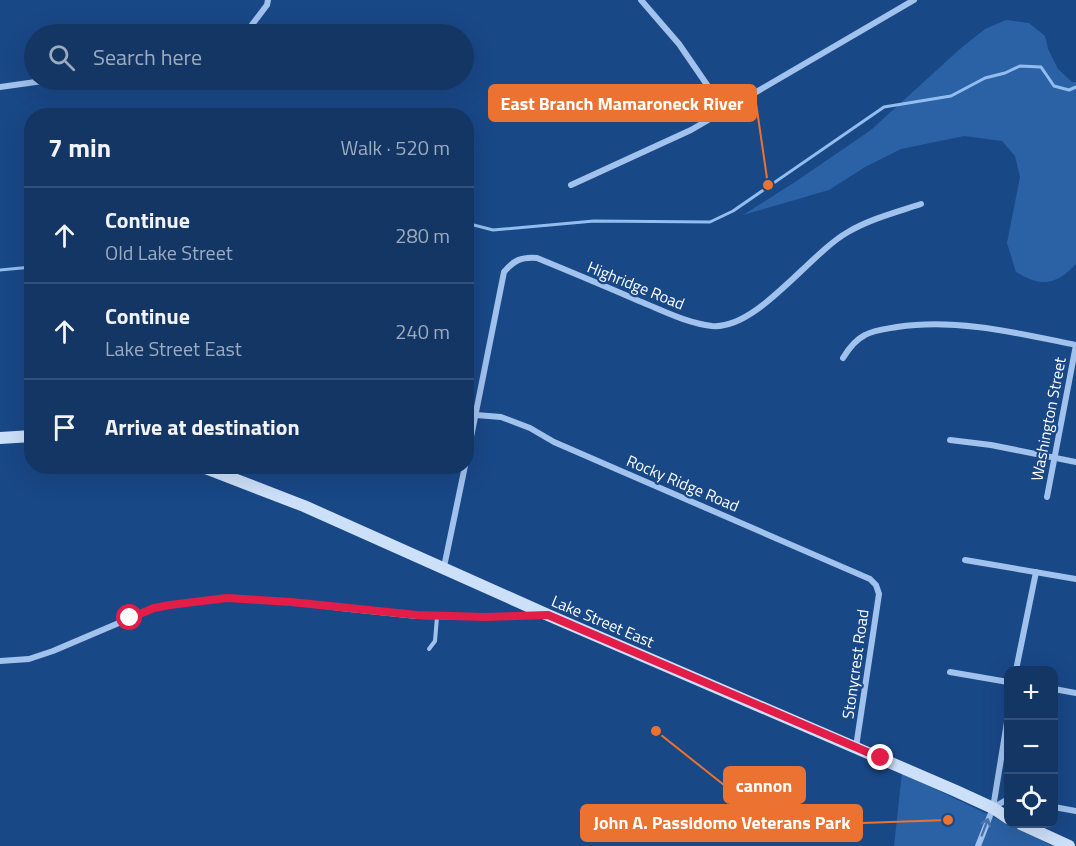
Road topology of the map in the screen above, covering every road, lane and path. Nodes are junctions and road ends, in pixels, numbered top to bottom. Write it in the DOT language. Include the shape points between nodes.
graph roads {
  1 [pos="268,0"];
  2 [pos="641,0"];
  3 [pos="914,0"];
  4 [pos="253,24"];
  5 [pos="24,84"];
  6 [pos="0,87"];
  7 [pos="725,111"];
  8 [pos="572,185"];
  9 [pos="921,204"];
  10 [pos="1076,345"];
  11 [pos="843,358"];
  12 [pos="476,415"];
  13 [pos="474,424"];
  14 [pos="24,436"];
  15 [pos="0,438"];
  16 [pos="950,440"];
  17 [pos="1055,458"];
  18 [pos="1076,462"];
  19 [pos="221,474"];
  20 [pos="463,474"];
  21 [pos="1047,497"];
  22 [pos="965,560"];
  23 [pos="444,567"];
  24 [pos="1036,572"];
  25 [pos="1076,579"];
  26 [pos="876,585"];
  27 [pos="548,615"];
  28 [pos="437,616"];
  29 [pos="429,649"];
  30 [pos="0,661"];
  31 [pos="1017,666"];
  32 [pos="950,672"];
  33 [pos="1004,680"];
  34 [pos="1058,690"];
  35 [pos="1076,693"];
  36 [pos="1007,720"];
  37 [pos="856,747"];
  38 [pos="1004,801"];
  39 [pos="993,808"];
  40 [pos="1058,808"];
  41 [pos="1076,810"];
  42 [pos="1004,815"];
  43 [pos="1030,828"];
  44 [pos="978,846"];
  45 [pos="1069,846"];
  1 -- 4 [label="street"];
  2 -- 7 [label="street" via="679,44"];
  3 -- 7 [label="street"];
  5 -- 6 [label="street"];
  7 -- 8 [label="street"];
  9 -- 12 [label="street, Highridge Road" via="849,231 749,316 724,326 683,319 537,258 526,257 511,263 504,272"];
  10 -- 11 [label="street" via="961,324 925,324 867,334"];
  10 -- 17 [label="street, Washington Street"];
  12 -- 13 [label="street, Highridge Road"];
  12 -- 26 [label="street, Rocky Ridge Road" via="501,417 530,428"];
  14 -- 15 [label="main road"];
  16 -- 17 [label="street"];
  17 -- 18 [label="street"];
  17 -- 21 [label="street, Washington Street"];
  19 -- 23 [label="main road, Lake Street East"];
  20 -- 23 [label="street"];
  22 -- 24 [label="street"];
  23 -- 27 [label="main road, Lake Street East"];
  24 -- 25 [label="street"];
  24 -- 31 [label="street"];
  26 -- 37 [label="street, Stonycrest Road" via="879,594"];
  27 -- 28 [label="street"];
  27 -- 37 [label="main road, Lake Street East"];
  28 -- 29 [label="lane" via="435,641"];
  28 -- 30 [label="street" via="227,598 154,608 53,651"];
  32 -- 33 [label="street"];
  34 -- 35 [label="street"];
  36 -- 39 [label="street"];
  37 -- 39 [label="main road, Lake Street East"];
  38 -- 39 [label="street"];
  39 -- 42 [label="main road, Lake Street East"];
  44 -- 39 [label="street, one-way"];
  40 -- 41 [label="street"];
  43 -- 45 [label="main road"];
}
